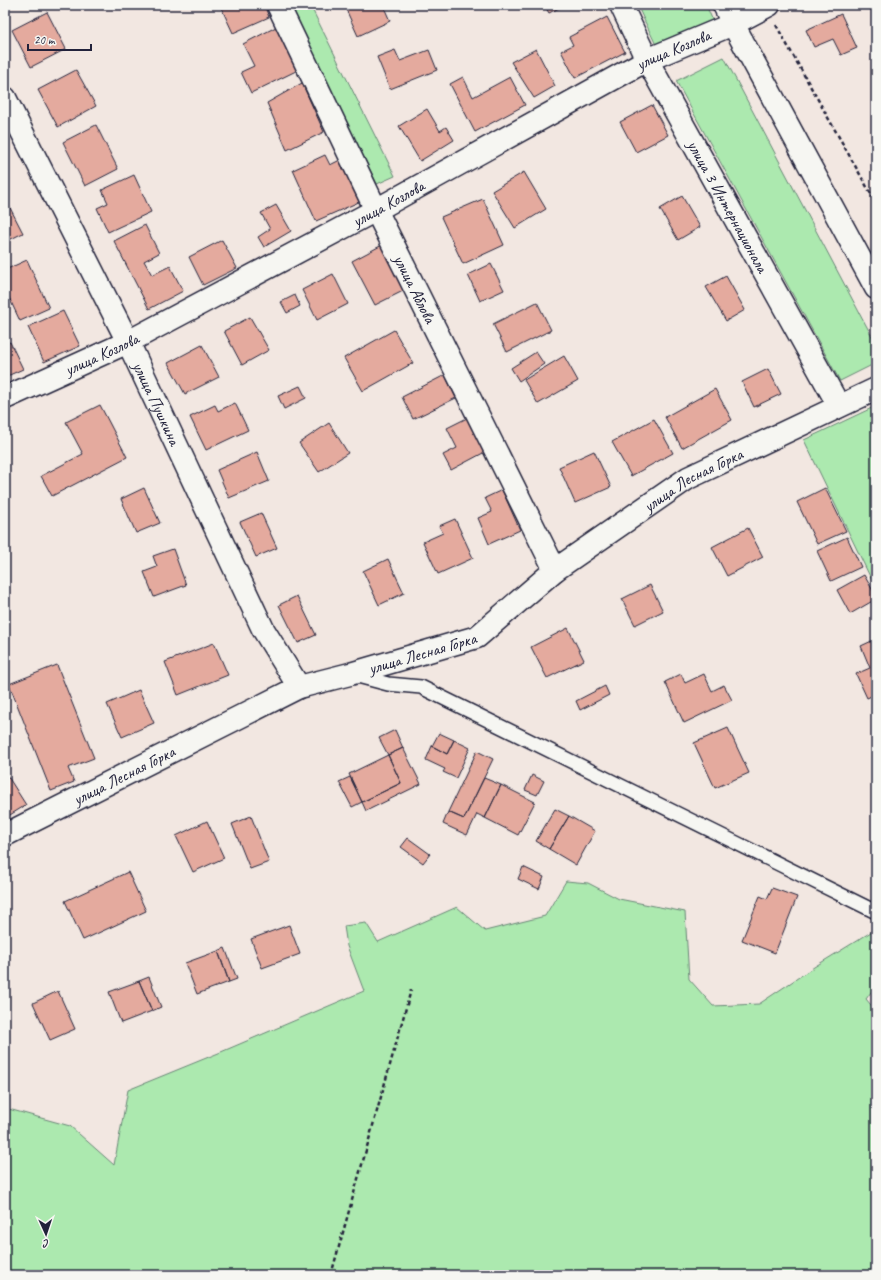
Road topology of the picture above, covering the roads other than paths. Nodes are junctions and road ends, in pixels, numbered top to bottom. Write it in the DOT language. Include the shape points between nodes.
graph roads {
  1 [pos="278,5"];
  2 [pos="621,5"];
  3 [pos="724,5"];
  4 [pos="768,6"];
  5 [pos="733,24"];
  6 [pos="647,60"];
  7 [pos="5,98"];
  8 [pos="376,210"];
  9 [pos="876,288"];
  10 [pos="128,342"];
  11 [pos="876,389"];
  12 [pos="5,398"];
  13 [pos="839,406"];
  14 [pos="556,570"];
  15 [pos="350,674"];
  16 [pos="299,687"];
  17 [pos="5,835"];
  18 [pos="876,912"];
  1 -- 8 [label="street, улица Аблова"];
  2 -- 6 [label="street, улица 3 Интернационала"];
  3 -- 5 [label="street"];
  4 -- 5 [label="street, улица Козлова"];
  5 -- 6 [label="street, улица Козлова"];
  5 -- 9 [label="street"];
  6 -- 8 [label="street, улица Козлова"];
  6 -- 13 [label="street, улица 3 Интернационала"];
  7 -- 10 [label="street, улица Пушкина"];
  8 -- 10 [label="street, улица Козлова"];
  8 -- 14 [label="street, улица Аблова"];
  10 -- 12 [label="street, улица Козлова"];
  10 -- 16 [label="street, улица Пушкина" via="263,629"];
  11 -- 13 [label="street, улица Лесная Горка"];
  13 -- 14 [label="street, улица Лесная Горка" via="688,478"];
  14 -- 15 [label="street, улица Лесная Горка" via="476,637"];
  15 -- 16 [label="street, улица Лесная Горка"];
  15 -- 18 [label="lane" via="388,684 421,687"];
  16 -- 17 [label="street, улица Лесная Горка"];
}
